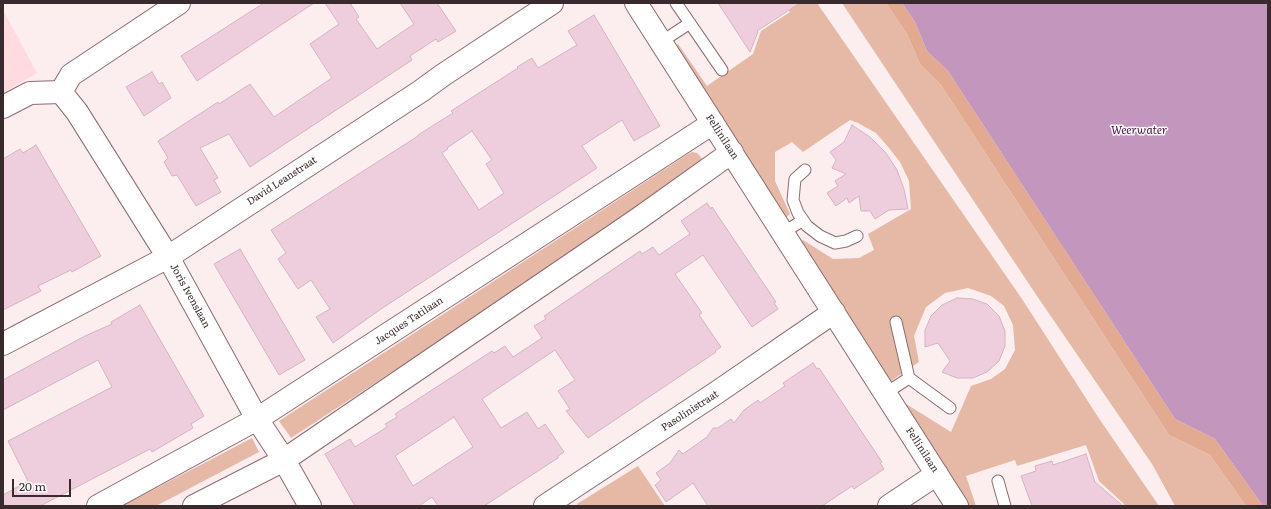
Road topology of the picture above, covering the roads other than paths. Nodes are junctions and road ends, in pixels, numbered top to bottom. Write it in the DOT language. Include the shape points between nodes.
graph roads {
  1 [pos="179,3"];
  2 [pos="552,3"];
  3 [pos="636,3"];
  4 [pos="676,3"];
  5 [pos="690,23"];
  6 [pos="661,42"];
  7 [pos="722,70"];
  8 [pos="61,92"];
  9 [pos="3,107"];
  10 [pos="713,123"];
  11 [pos="732,152"];
  12 [pos="805,170"];
  13 [pos="803,220"];
  14 [pos="783,233"];
  15 [pos="857,236"];
  16 [pos="168,257"];
  17 [pos="834,312"];
  18 [pos="896,322"];
  19 [pos="3,344"];
  20 [pos="909,378"];
  21 [pos="886,394"];
  22 [pos="950,408"];
  23 [pos="257,419"];
  24 [pos="284,460"];
  25 [pos="937,474"];
  26 [pos="998,482"];
  27 [pos="98,506"];
  28 [pos="194,506"];
  29 [pos="310,506"];
  30 [pos="545,506"];
  31 [pos="889,506"];
  32 [pos="958,506"];
  33 [pos="1005,506"];
  1 -- 8 [label="street" via="71,75"];
  2 -- 16 [label="street, David Leanstraat"];
  3 -- 6 [label="street, Fellinilaan"];
  4 -- 5 [label="lane"];
  5 -- 6 [label="lane"];
  5 -- 7 [label="lane"];
  6 -- 10 [label="street, Fellinilaan"];
  8 -- 9 [label="street" via="30,93"];
  8 -- 16 [label="street, Joris Ivenslaan" via="77,112"];
  10 -- 11 [label="street, Fellinilaan"];
  10 -- 23 [label="street, Jacques Tatilaan"];
  11 -- 14 [label="street, Fellinilaan"];
  11 -- 24 [label="street"];
  12 -- 13 [label="lane" via="795,179 793,200"];
  13 -- 14 [label="lane"];
  13 -- 15 [label="lane" via="820,236 835,243"];
  14 -- 17 [label="street, Fellinilaan"];
  16 -- 19 [label="street, David Leanstraat"];
  16 -- 23 [label="street, Joris Ivenslaan"];
  17 -- 21 [label="street, Fellinilaan"];
  17 -- 30 [label="street, Pasolinistraat"];
  18 -- 20 [label="lane"];
  20 -- 21 [label="lane"];
  20 -- 22 [label="lane"];
  21 -- 25 [label="street, Fellinilaan"];
  23 -- 24 [label="street, Joris Ivenslaan"];
  23 -- 27 [label="street, Jacques Tatilaan"];
  24 -- 28 [label="street"];
  24 -- 29 [label="street, Joris Ivenslaan"];
  25 -- 31 [label="street"];
  25 -- 32 [label="street, Fellinilaan"];
  26 -- 33 [label="lane"];
}
